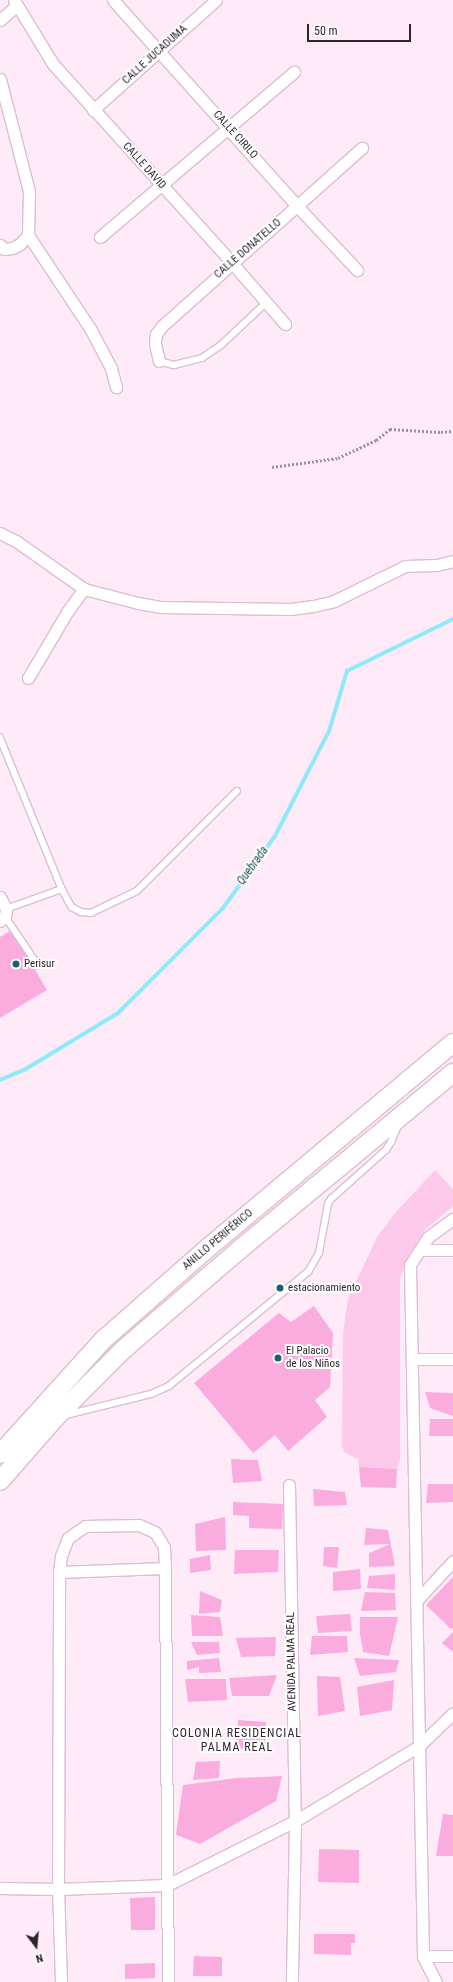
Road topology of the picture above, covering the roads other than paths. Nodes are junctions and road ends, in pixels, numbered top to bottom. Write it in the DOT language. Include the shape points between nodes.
graph roads {
  1 [pos="114,0"];
  2 [pos="216,0"];
  3 [pos="15,3"];
  4 [pos="0,20"];
  5 [pos="159,50"];
  6 [pos="294,72"];
  7 [pos="0,79"];
  8 [pos="93,110"];
  9 [pos="230,128"];
  10 [pos="362,148"];
  11 [pos="162,186"];
  12 [pos="297,206"];
  13 [pos="28,235"];
  14 [pos="100,236"];
  15 [pos="1,250"];
  16 [pos="232,263"];
  17 [pos="357,270"];
  18 [pos="266,303"];
  19 [pos="284,324"];
  20 [pos="159,361"];
  21 [pos="116,387"];
  22 [pos="0,533"];
  23 [pos="453,562"];
  24 [pos="84,588"];
  25 [pos="28,678"];
  26 [pos="0,737"];
  27 [pos="237,791"];
  28 [pos="62,889"];
  29 [pos="0,897"];
  30 [pos="4,915"];
  31 [pos="38,965"];
  32 [pos="453,1043"];
  33 [pos="453,1073"];
  34 [pos="401,1116"];
  35 [pos="453,1219"];
  36 [pos="420,1250"];
  37 [pos="453,1250"];
  38 [pos="412,1359"];
  39 [pos="453,1359"];
  40 [pos="56,1418"];
  41 [pos="0,1454"];
  42 [pos="0,1481"];
  43 [pos="288,1485"];
  44 [pos="453,1561"];
  45 [pos="165,1568"];
  46 [pos="59,1572"];
  47 [pos="417,1600"];
  48 [pos="453,1713"];
  49 [pos="419,1746"];
  50 [pos="295,1821"];
  51 [pos="167,1885"];
  52 [pos="0,1888"];
  53 [pos="58,1889"];
  54 [pos="424,1956"];
  55 [pos="453,1956"];
  56 [pos="61,1982"];
  57 [pos="168,1982"];
  58 [pos="292,1982"];
  59 [pos="436,1982"];
  1 -- 5 [label="street, CALLE CIRILO"];
  2 -- 5 [label="street, CALLE JUCADUMA"];
  3 -- 4 [label="street"];
  3 -- 8 [label="street, CALLE DAVID" via="53,64"];
  5 -- 8 [label="street, CALLE JUCADUMA"];
  5 -- 9 [label="street, CALLE CIRILO"];
  6 -- 9 [label="street"];
  7 -- 13 [label="street" via="29,191"];
  8 -- 11 [label="street, CALLE DAVID"];
  9 -- 11 [label="street"];
  9 -- 12 [label="street, CALLE CIRILO"];
  10 -- 12 [label="street, CALLE DONATELLO"];
  11 -- 14 [label="street"];
  11 -- 16 [label="street, CALLE DAVID"];
  12 -- 16 [label="street, CALLE DONATELLO"];
  12 -- 17 [label="street, CALLE CIRILO"];
  13 -- 15 [label="street" via="20,244"];
  13 -- 21 [label="street" via="91,330 111,368"];
  16 -- 18 [label="street, CALLE DAVID"];
  16 -- 20 [label="street, CALLE DONATELLO" via="156,334"];
  18 -- 19 [label="street, CALLE DAVID"];
  18 -- 20 [label="lane" via="221,345 202,358 174,365"];
  22 -- 24 [label="street" via="16,541"];
  23 -- 24 [label="street" via="405,566 334,601 291,609 160,607 138,604"];
  24 -- 25 [label="street"];
  26 -- 28 [label="lane"];
  27 -- 28 [label="lane" via="137,891 91,913 81,912 72,907"];
  28 -- 30 [label="lane"];
  29 -- 30 [label="street"];
  30 -- 31 [label="lane"];
  32 -- 41 [label="highway, ANILLO PERIFÉRICO" via="209,1247 103,1340"];
  33 -- 34 [label="highway, ANILLO PERIFÉRICO"];
  34 -- 40 [label="highway, ANILLO PERIFÉRICO" via="124,1349"];
  34 -- 40 [label="lane" via="398,1129 386,1150 328,1204 319,1253 308,1272 169,1386 151,1394"];
  35 -- 36 [label="street" via="428,1237"];
  36 -- 37 [label="street"];
  36 -- 38 [label="street" via="410,1265"];
  38 -- 39 [label="street"];
  38 -- 47 [label="street"];
  40 -- 42 [label="highway, ANILLO PERIFÉRICO"];
  43 -- 50 [label="street, AVENIDA PALMA REAL"];
  44 -- 47 [label="street"];
  45 -- 46 [label="street"];
  45 -- 46 [label="street" via="164,1547 155,1532 139,1524 85,1526 68,1538 61,1556"];
  45 -- 51 [label="street"];
  46 -- 53 [label="street"];
  47 -- 49 [label="street"];
  48 -- 49 [label="street"];
  49 -- 50 [label="street"];
  49 -- 54 [label="street"];
  50 -- 51 [label="street"];
  50 -- 58 [label="street, AVENIDA PALMA REAL"];
  51 -- 53 [label="street"];
  51 -- 57 [label="street"];
  52 -- 53 [label="street"];
  53 -- 56 [label="street"];
  54 -- 55 [label="street"];
  54 -- 59 [label="street"];
}
